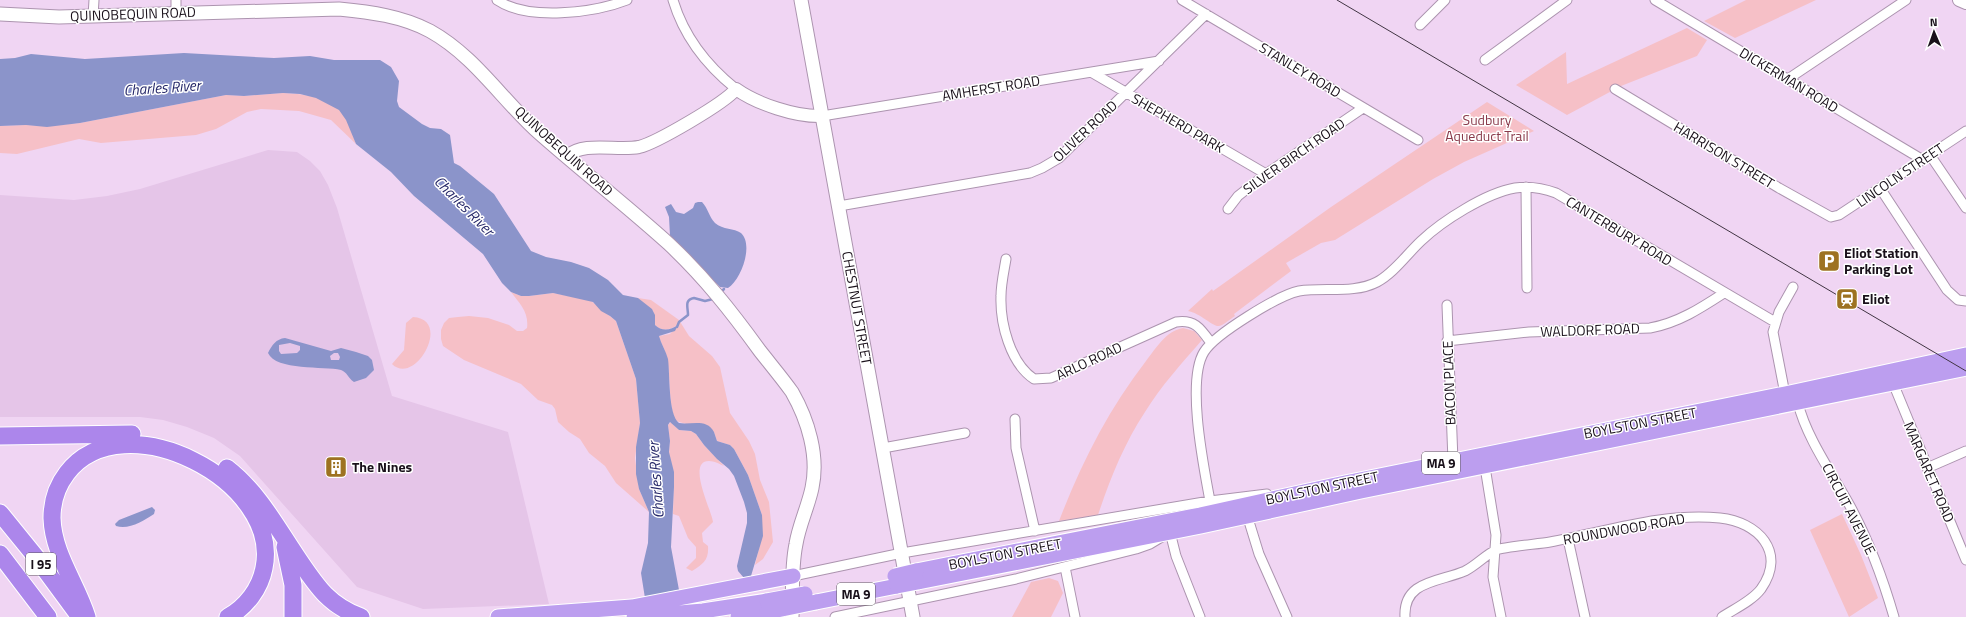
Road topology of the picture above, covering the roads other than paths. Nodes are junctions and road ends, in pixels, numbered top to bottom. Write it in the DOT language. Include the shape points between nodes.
graph roads {
  1 [pos="94,0"];
  2 [pos="497,0"];
  3 [pos="627,0"];
  4 [pos="673,0"];
  5 [pos="801,0"];
  6 [pos="1182,0"];
  7 [pos="1445,0"];
  8 [pos="1567,0"];
  9 [pos="1655,0"];
  10 [pos="1906,0"];
  11 [pos="1959,0"];
  12 [pos="1966,3"];
  13 [pos="176,6"];
  14 [pos="0,14"];
  15 [pos="1206,14"];
  16 [pos="93,16"];
  17 [pos="1420,25"];
  18 [pos="1486,60"];
  19 [pos="1159,61"];
  20 [pos="1091,72"];
  21 [pos="1788,79"];
  22 [pos="736,89"];
  23 [pos="1615,89"];
  24 [pos="1126,93"];
  25 [pos="1364,108"];
  26 [pos="822,116"];
  27 [pos="1966,132"];
  28 [pos="1418,140"];
  29 [pos="567,156"];
  30 [pos="1927,157"];
  31 [pos="1266,174"];
  32 [pos="1526,187"];
  33 [pos="1880,188"];
  34 [pos="839,206"];
  35 [pos="1966,208"];
  36 [pos="1228,209"];
  37 [pos="1834,217"];
  38 [pos="1006,259"];
  39 [pos="1793,287"];
  40 [pos="1528,288"];
  41 [pos="1724,293"];
  42 [pos="1966,301"];
  43 [pos="1447,305"];
  44 [pos="1775,322"];
  45 [pos="1447,341"];
  46 [pos="1211,343"];
  47 [pos="1966,356"];
  48 [pos="1966,368"];
  49 [pos="1893,383"];
  50 [pos="1786,394"];
  51 [pos="1798,403"];
  52 [pos="1015,419"];
  53 [pos="965,433"];
  54 [pos="0,436"];
  55 [pos="882,448"];
  56 [pos="1966,451"];
  57 [pos="1453,461"];
  58 [pos="1484,467"];
  59 [pos="1927,468"];
  60 [pos="1319,488"];
  61 [pos="1210,501"];
  62 [pos="0,513"];
  63 [pos="1247,515"];
  64 [pos="1035,531"];
  65 [pos="1170,532"];
  66 [pos="283,537"];
  67 [pos="1568,539"];
  68 [pos="1496,550"];
  69 [pos="902,553"];
  70 [pos="0,554"];
  71 [pos="1966,560"];
  72 [pos="1065,567"];
  73 [pos="793,576"];
  74 [pos="917,577"];
  75 [pos="910,601"];
  76 [pos="767,607"];
  77 [pos="639,613"];
  78 [pos="48,617"];
  79 [pos="80,617"];
  80 [pos="87,617"];
  81 [pos="228,617"];
  82 [pos="293,617"];
  83 [pos="361,617"];
  84 [pos="498,617"];
  85 [pos="738,617"];
  86 [pos="792,617"];
  87 [pos="835,617"];
  88 [pos="912,617"];
  89 [pos="1075,617"];
  90 [pos="1200,617"];
  91 [pos="1287,617"];
  92 [pos="1405,617"];
  93 [pos="1501,617"];
  94 [pos="1585,617"];
  95 [pos="1722,617"];
  96 [pos="1894,617"];
  1 -- 16 [label="street"];
  2 -- 3 [label="street" via="516,8 566,13 596,10"];
  4 -- 22 [label="street" via="683,26 696,48 714,70"];
  5 -- 26 [label="main road, CHESTNUT STREET"];
  6 -- 15 [label="street, STANLEY ROAD"];
  7 -- 17 [label="street"];
  8 -- 18 [label="street"];
  9 -- 21 [label="street, DICKERMAN ROAD"];
  10 -- 21 [label="street"];
  11 -- 12 [label="street"];
  13 -- 16 [label="main road, QUINOBEQUIN ROAD"];
  13 -- 29 [label="main road, QUINOBEQUIN ROAD" via="329,9 378,14 415,24 439,37 465,57 532,126"];
  14 -- 16 [label="main road, QUINOBEQUIN ROAD"];
  15 -- 19 [label="street, OLIVER ROAD"];
  15 -- 25 [label="street, STANLEY ROAD"];
  19 -- 20 [label="street, AMHERST ROAD"];
  19 -- 24 [label="street, OLIVER ROAD"];
  20 -- 24 [label="street, SHEPHERD PARK"];
  20 -- 26 [label="street, AMHERST ROAD"];
  21 -- 30 [label="street, DICKERMAN ROAD"];
  22 -- 26 [label="street" via="752,99 771,106 806,115"];
  22 -- 29 [label="street" via="722,102 652,143 623,149 580,149"];
  23 -- 37 [label="street, HARRISON STREET" via="1779,188"];
  24 -- 31 [label="street, SHEPHERD PARK"];
  24 -- 34 [label="street, OLIVER ROAD" via="1059,158 1036,171"];
  25 -- 28 [label="street, STANLEY ROAD"];
  25 -- 31 [label="street, SILVER BIRCH ROAD"];
  26 -- 34 [label="main road, CHESTNUT STREET"];
  27 -- 30 [label="street, LINCOLN STREET"];
  29 -- 73 [label="main road, QUINOBEQUIN ROAD" via="654,231 715,291 796,399 809,432 814,473 812,489 797,538"];
  30 -- 33 [label="street, LINCOLN STREET"];
  30 -- 35 [label="street, DICKERMAN ROAD"];
  31 -- 36 [label="street, SILVER BIRCH ROAD" via="1238,196"];
  32 -- 40 [label="street"];
  32 -- 41 [label="street, CANTERBURY ROAD" via="1556,193"];
  32 -- 46 [label="street, CANTERBURY ROAD" via="1496,194 1456,214 1422,240 1378,282 1359,288 1309,290 1290,294 1272,302"];
  33 -- 37 [label="street, LINCOLN STREET"];
  33 -- 42 [label="street" via="1947,290 1958,300"];
  34 -- 55 [label="main road, CHESTNUT STREET"];
  38 -- 46 [label="street, ARLO ROAD" via="1000,296 1006,332 1021,367 1034,379 1051,378 1176,322 1196,323"];
  39 -- 44 [label="street"];
  41 -- 44 [label="street, CANTERBURY ROAD"];
  41 -- 45 [label="street, WALDORF ROAD" via="1667,325 1650,328 1529,332"];
  43 -- 45 [label="street, BACON PLACE"];
  44 -- 50 [label="street" via="1774,339"];
  45 -- 57 [label="street, BACON PLACE"];
  46 -- 61 [label="street" via="1204,353 1197,379 1200,438"];
  47 -- 50 [label="highway, BOYLSTON STREET / MA 9"];
  48 -- 49 [label="highway, BOYLSTON STREET / MA 9"];
  49 -- 51 [label="highway, BOYLSTON STREET / MA 9"];
  49 -- 59 [label="street, MARGARET ROAD"];
  50 -- 57 [label="highway, BOYLSTON STREET / MA 9"];
  51 -- 58 [label="highway, BOYLSTON STREET / MA 9"];
  51 -- 96 [label="street, CIRCUIT AVENUE" via="1804,423 1872,552"];
  52 -- 64 [label="street" via="1016,448"];
  53 -- 55 [label="street"];
  54 -- 66 [label="highway" via="138,434 161,437 182,444 210,456 237,476 260,502"];
  55 -- 69 [label="main road, CHESTNUT STREET"];
  56 -- 59 [label="street"];
  57 -- 60 [label="highway, BOYLSTON STREET / MA 9"];
  58 -- 63 [label="highway, BOYLSTON STREET / MA 9"];
  58 -- 68 [label="street" via="1496,535"];
  59 -- 71 [label="street, MARGARET ROAD"];
  60 -- 61 [label="street"];
  60 -- 74 [label="highway, BOYLSTON STREET / MA 9"];
  61 -- 64 [label="street"];
  62 -- 79 [label="highway, I 95" via="36,556"];
  63 -- 65 [label="highway, BOYLSTON STREET / MA 9"];
  63 -- 91 [label="street" via="1259,554"];
  64 -- 69 [label="street"];
  65 -- 72 [label="street" via="1143,547"];
  65 -- 74 [label="highway, BOYLSTON STREET / MA 9"];
  65 -- 90 [label="street" via="1176,556"];
  66 -- 82 [label="highway" via="293,585"];
  66 -- 83 [label="highway" via="325,596 339,607"];
  67 -- 68 [label="street, ROUNDWOOD ROAD"];
  67 -- 94 [label="street"];
  67 -- 95 [label="street, ROUNDWOOD ROAD" via="1670,518 1721,518 1746,524 1755,530 1768,546 1770,568 1761,589"];
  68 -- 92 [label="street" via="1465,571 1416,588 1407,601"];
  68 -- 93 [label="street" via="1493,577"];
  69 -- 73 [label="street"];
  69 -- 75 [label="main road, CHESTNUT STREET"];
  70 -- 78 [label="highway, I 95"];
  72 -- 75 [label="street"];
  72 -- 89 [label="street"];
  73 -- 77 [label="highway" via="675,599"];
  73 -- 86 [label="main road, QUINOBEQUIN ROAD"];
  74 -- 76 [label="highway, BOYLSTON STREET / MA 9, bridge"];
  75 -- 87 [label="street"];
  75 -- 88 [label="main road, CHESTNUT STREET"];
  76 -- 77 [label="highway, BOYLSTON STREET / MA 9" via="677,614"];
  76 -- 85 [label="highway, BOYLSTON STREET / MA 9"];
  77 -- 84 [label="highway" via="617,609"];
  80 -- 81 [label="highway" via="57,546 52,522 54,501 62,480 82,459 102,448 123,445 164,450 202,465 234,489 256,519 266,549 262,577 248,600"];
}
